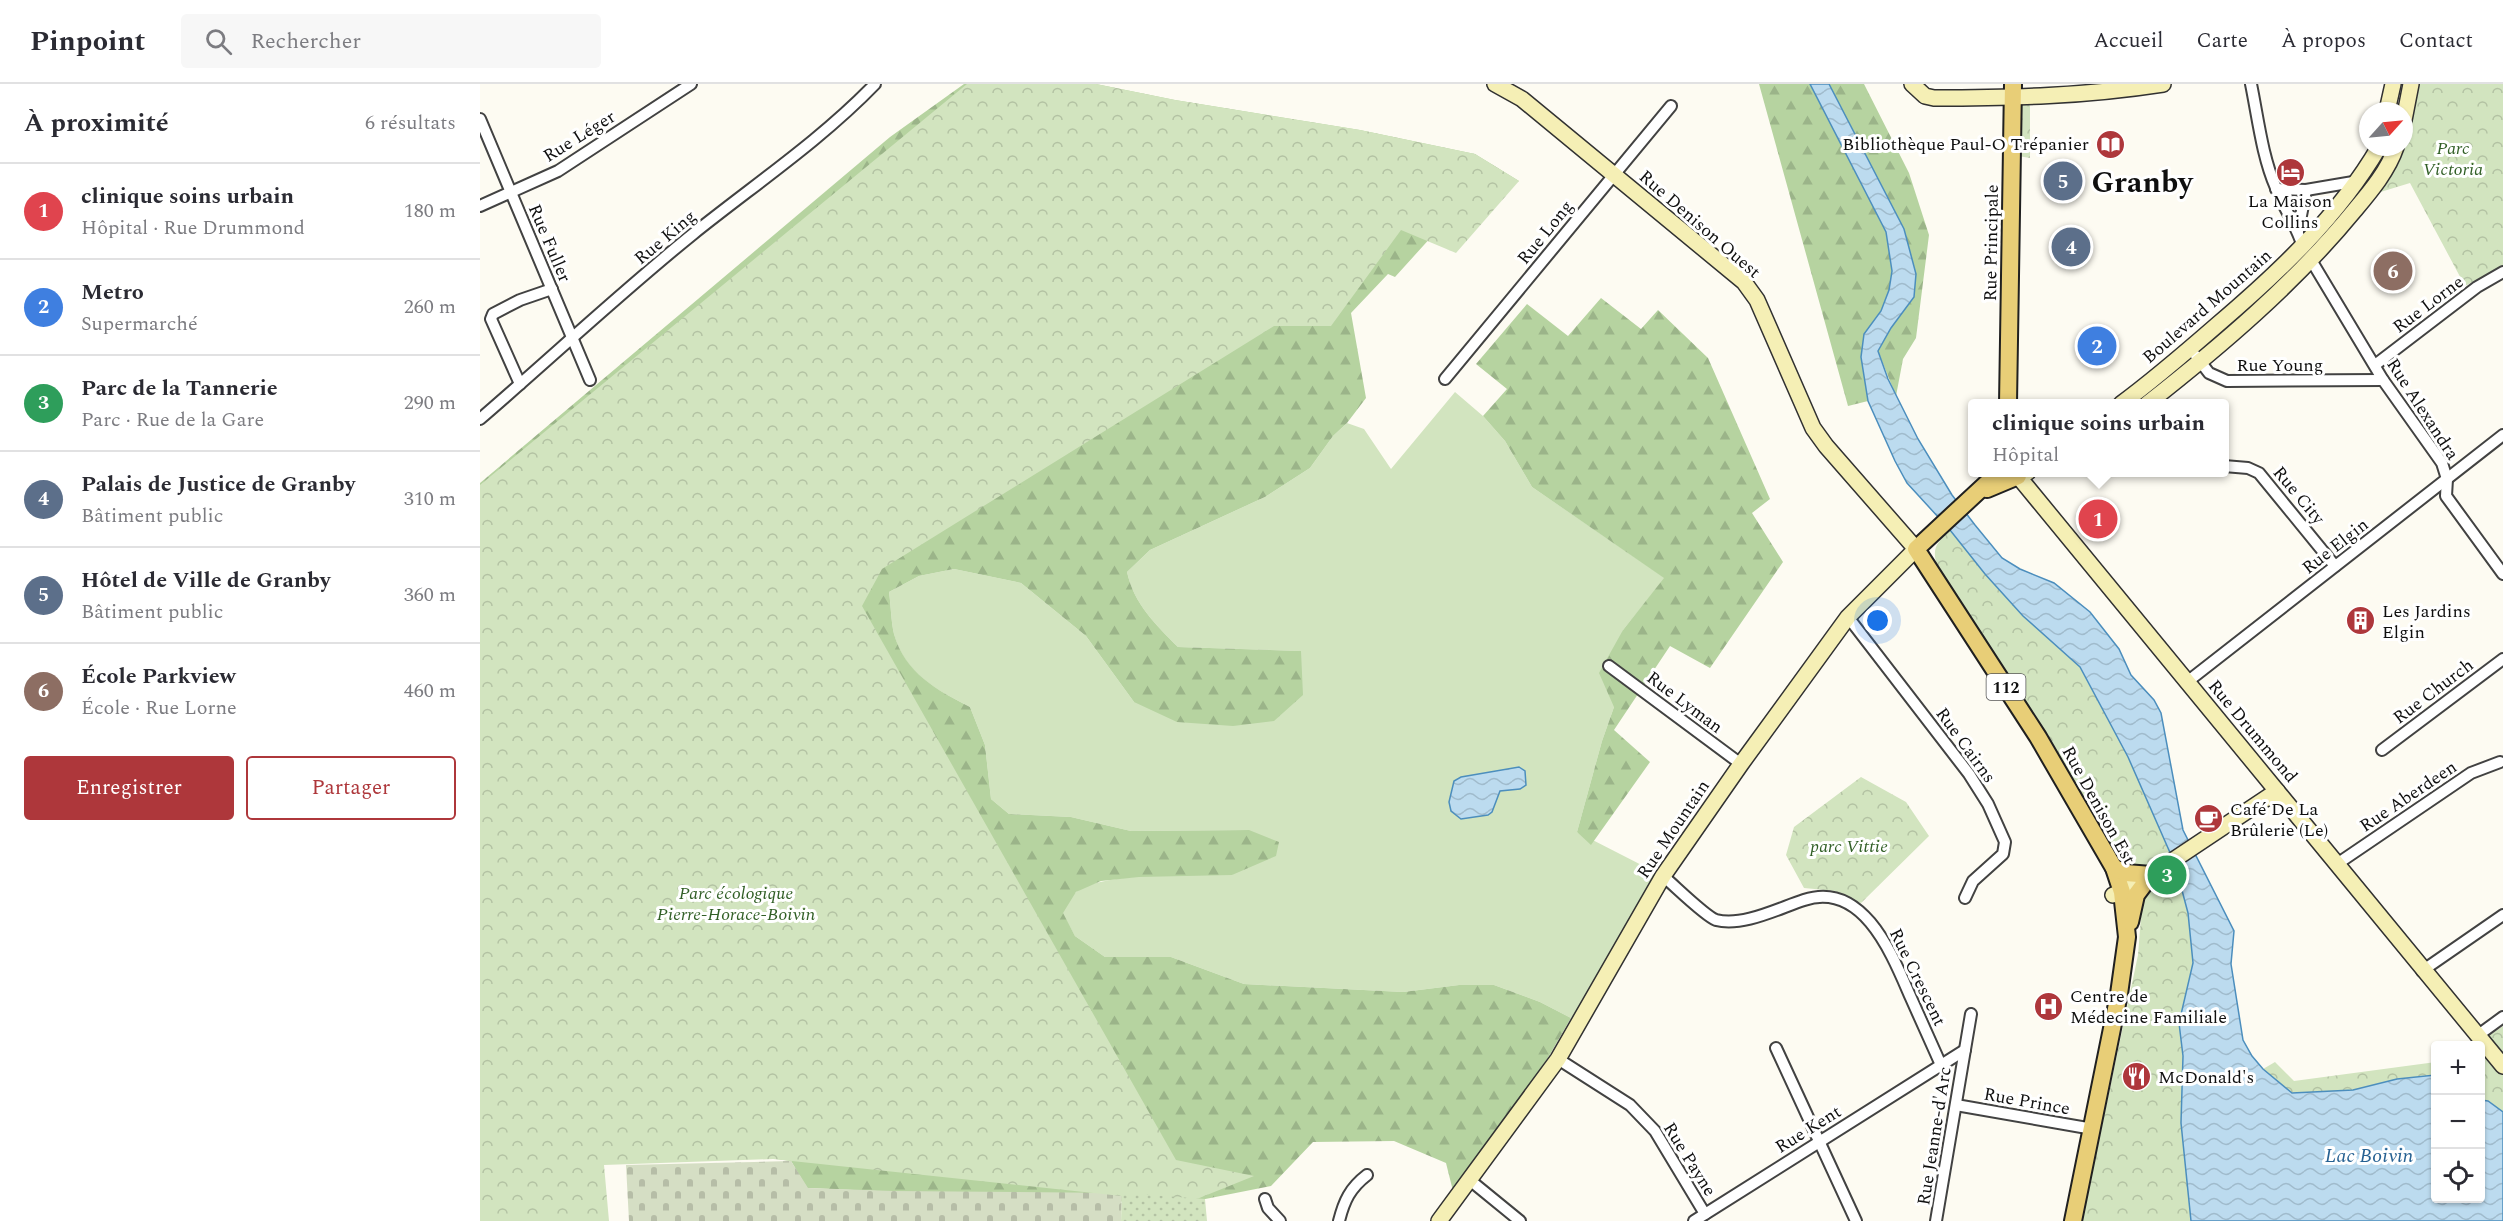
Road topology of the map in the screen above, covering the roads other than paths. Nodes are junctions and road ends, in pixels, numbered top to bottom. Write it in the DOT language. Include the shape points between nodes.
graph roads {
  1 [pos="691,84"];
  2 [pos="875,84"];
  3 [pos="1495,84"];
  4 [pos="1912,84"];
  5 [pos="2163,84"];
  6 [pos="2251,84"];
  7 [pos="2393,84"];
  8 [pos="2411,84"];
  9 [pos="2013,91"];
  10 [pos="2389,102"];
  11 [pos="2408,102"];
  12 [pos="1671,106"];
  13 [pos="480,119"];
  14 [pos="2374,156"];
  15 [pos="2391,156"];
  16 [pos="1612,174"];
  17 [pos="2360,180"];
  18 [pos="2325,186"];
  19 [pos="2276,189"];
  20 [pos="2306,190"];
  21 [pos="512,193"];
  22 [pos="2341,201"];
  23 [pos="480,206"];
  24 [pos="2349,217"];
  25 [pos="2298,231"];
  26 [pos="2307,254"];
  27 [pos="2503,272"];
  28 [pos="552,289"];
  29 [pos="573,338"];
  30 [pos="2190,349"];
  31 [pos="2200,362"];
  32 [pos="2375,365"];
  33 [pos="1445,379"];
  34 [pos="590,380"];
  35 [pos="2384,380"];
  36 [pos="520,384"];
  37 [pos="2008,399"];
  38 [pos="2130,399"];
  39 [pos="2153,399"];
  40 [pos="480,419"];
  41 [pos="2503,435"];
  42 [pos="2229,466"];
  43 [pos="1995,477"];
  44 [pos="2013,477"];
  45 [pos="2022,477"];
  46 [pos="2447,479"];
  47 [pos="1980,492"];
  48 [pos="1916,549"];
  49 [pos="2335,566"];
  50 [pos="2503,574"];
  51 [pos="1848,617"];
  52 [pos="2503,659"];
  53 [pos="1609,666"];
  54 [pos="2187,682"];
  55 [pos="2382,750"];
  56 [pos="2500,762"];
  57 [pos="1741,764"];
  58 [pos="2277,791"];
  59 [pos="2090,827"];
  60 [pos="2337,864"];
  61 [pos="2114,868"];
  62 [pos="2154,873"];
  63 [pos="1663,876"];
  64 [pos="2117,893"];
  65 [pos="1965,898"];
  66 [pos="2503,915"];
  67 [pos="2127,937"];
  68 [pos="2422,971"];
  69 [pos="2120,985"];
  70 [pos="1971,1014"];
  71 [pos="2503,1017"];
  72 [pos="2477,1036"];
  73 [pos="1776,1048"];
  74 [pos="1965,1050"];
  75 [pos="1558,1059"];
  76 [pos="1941,1065"];
  77 [pos="2503,1066"];
  78 [pos="1956,1105"];
  79 [pos="2093,1129"];
  80 [pos="1820,1142"];
  81 [pos="1367,1175"];
  82 [pos="1471,1181"];
  83 [pos="1265,1199"];
  84 [pos="1705,1214"];
  85 [pos="1280,1221"];
  86 [pos="1339,1221"];
  87 [pos="1439,1221"];
  88 [pos="1520,1221"];
  89 [pos="1694,1221"];
  90 [pos="1856,1221"];
  91 [pos="1936,1221"];
  92 [pos="2073,1221"];
  1 -- 21 [label="street, Rue Léger" via="558,171"];
  2 -- 29 [label="street, Rue King"];
  3 -- 16 [label="street, Rue Denison Ouest" via="1522,99"];
  4 -- 9 [label="street" via="1925,96 1934,98"];
  5 -- 9 [label="street" via="2115,92"];
  6 -- 19 [label="street, Rue Alexandra"];
  7 -- 10 [label="street"];
  8 -- 11 [label="street"];
  9 -- 37 [label="main road, Rue Principale"];
  12 -- 16 [label="street, Rue Long"];
  13 -- 21 [label="street, Rue Fuller"];
  14 -- 17 [label="street, Boulevard Mountain"];
  15 -- 24 [label="street, Boulevard Mountain"];
  16 -- 33 [label="street, Rue Long"];
  16 -- 48 [label="street, Rue Denison Ouest" via="1744,282 1757,300 1813,428"];
  17 -- 18 [label="street"];
  17 -- 22 [label="street, Boulevard Mountain"];
  18 -- 20 [label="street"];
  18 -- 22 [label="street"];
  19 -- 20 [label="street"];
  19 -- 25 [label="street, Rue Alexandra"];
  20 -- 25 [label="street"];
  21 -- 23 [label="street, Rue Léger"];
  21 -- 28 [label="street, Rue Fuller"];
  22 -- 24 [label="street"];
  22 -- 26 [label="street, Boulevard Mountain"];
  24 -- 26 [label="street, Boulevard Mountain"];
  25 -- 26 [label="street, Rue Alexandra"];
  26 -- 30 [label="street, Boulevard Mountain"];
  26 -- 31 [label="street, Boulevard Mountain"];
  26 -- 32 [label="street, Rue Alexandra"];
  27 -- 32 [label="street, Rue Lorne" via="2477,287"];
  28 -- 29 [label="street, Rue Fuller"];
  28 -- 36 [label="street" via="510,305 491,319"];
  29 -- 34 [label="street, Rue Fuller"];
  29 -- 36 [label="street, Rue King"];
  30 -- 31 [label="street, Rue Young"];
  30 -- 38 [label="street, Boulevard Mountain"];
  31 -- 35 [label="street, Rue Young" via="2209,373 2227,381"];
  31 -- 39 [label="street, Boulevard Mountain"];
  32 -- 35 [label="street, Rue Alexandra"];
  35 -- 46 [label="street, Rue Alexandra" via="2442,463"];
  36 -- 40 [label="street, Rue King"];
  41 -- 46 [label="street, Rue Elgin"];
  42 -- 49 [label="street, Rue City" via="2259,473"];
  43 -- 47 [label="main road, Rue Mountain"];
  44 -- 47 [label="main road, Rue Mountain"];
  45 -- 54 [label="street, Rue Drummond"];
  46 -- 49 [label="street, Rue Elgin"];
  46 -- 50 [label="street, Rue Alexandra" via="2446,496"];
  47 -- 48 [label="main road, Rue Mountain"];
  48 -- 51 [label="street, Rue Mountain"];
  48 -- 59 [label="main road, Rue Denison Est / 112" via="2038,737"];
  49 -- 54 [label="street, Rue Elgin"];
  51 -- 57 [label="street, Rue Mountain"];
  51 -- 65 [label="street, Rue Cairns" via="1969,774 2005,842 2003,854 1973,880"];
  52 -- 55 [label="street, Rue Church"];
  53 -- 57 [label="street, Rue Lyman"];
  54 -- 58 [label="street, Rue Drummond"];
  56 -- 60 [label="street, Rue Aberdeen" via="2471,773"];
  57 -- 63 [label="street, Rue Mountain"];
  58 -- 60 [label="street, Rue Drummond"];
  58 -- 62 [label="street"];
  59 -- 61 [label="main road, Rue Denison Est / 112"];
  59 -- 64 [label="main road"];
  60 -- 68 [label="street, Rue Drummond"];
  61 -- 62 [label="main road" via="2126,873"];
  61 -- 64 [label="main road, Rue Denison Est / 112"];
  62 -- 64 [label="street"];
  62 -- 67 [label="main road" via="2136,896"];
  63 -- 75 [label="street, Rue Mountain"];
  63 -- 76 [label="street, Rue Crescent" via="1715,920 1757,917 1808,899 1842,901 1858,911 1889,948"];
  64 -- 67 [label="main road, Rue Denison Est / 112"];
  64 -- 69 [label="main road"];
  66 -- 68 [label="street"];
  67 -- 69 [label="main road, Rue Denison Est / 112"];
  68 -- 72 [label="street, Rue Drummond"];
  69 -- 79 [label="main road, Rue Denison Est / 112"];
  70 -- 74 [label="street"];
  71 -- 72 [label="street"];
  72 -- 77 [label="street, Rue Drummond"];
  73 -- 80 [label="street"];
  74 -- 76 [label="street, Rue Jeanne-d'Arc"];
  74 -- 78 [label="street, Rue Jeanne-d'Arc"];
  75 -- 82 [label="street, Rue Mountain"];
  75 -- 84 [label="street, Rue Payne" via="1630,1106 1655,1131"];
  76 -- 80 [label="street, Rue Kent"];
  78 -- 79 [label="street, Rue Prince"];
  78 -- 91 [label="street, Rue Jeanne-d'Arc"];
  79 -- 92 [label="main road, Rue Denison Est / 112"];
  80 -- 84 [label="street, Rue Kent"];
  80 -- 90 [label="street"];
  81 -- 86 [label="street" via="1350,1191"];
  82 -- 87 [label="street, Rue Mountain"];
  82 -- 88 [label="street"];
  83 -- 85 [label="street"];
  84 -- 89 [label="street, Rue Kent"];
}
